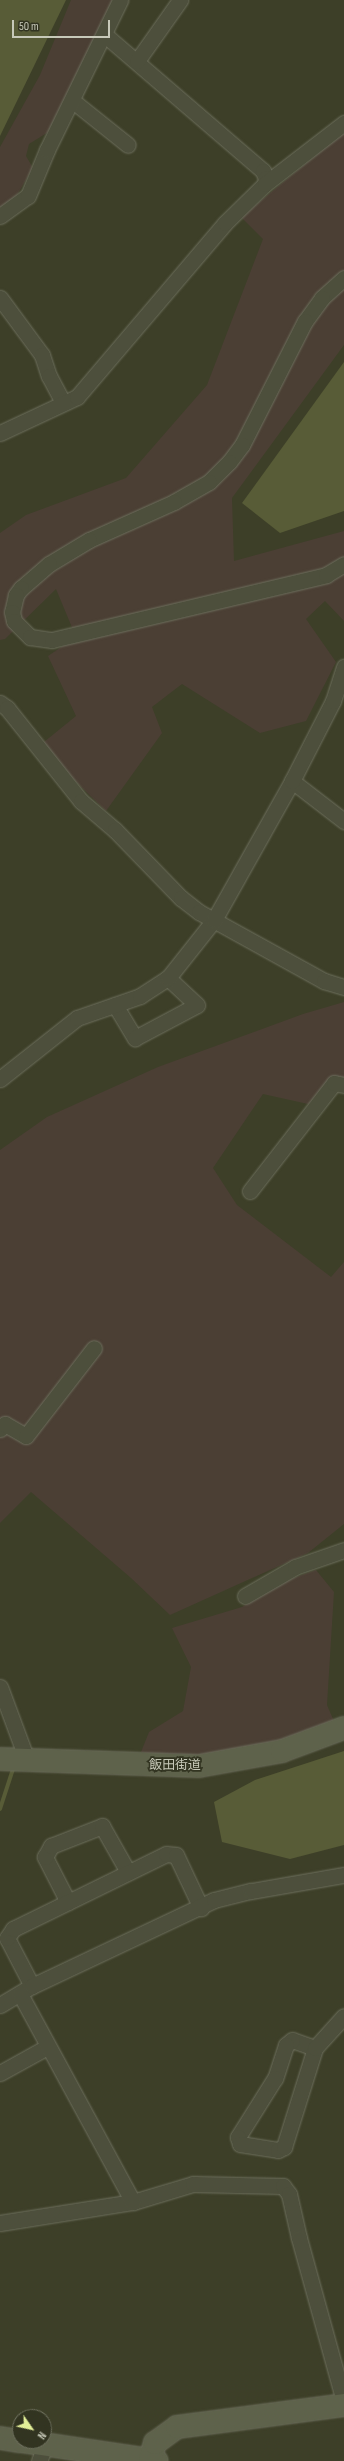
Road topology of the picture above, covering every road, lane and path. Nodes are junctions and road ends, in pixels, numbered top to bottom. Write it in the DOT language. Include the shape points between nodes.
graph roads {
  1 [pos="120,0"];
  2 [pos="180,0"];
  3 [pos="105,35"];
  4 [pos="137,61"];
  5 [pos="73,101"];
  6 [pos="344,123"];
  7 [pos="128,145"];
  8 [pos="265,184"];
  9 [pos="0,216"];
  10 [pos="344,278"];
  11 [pos="0,298"];
  12 [pos="63,402"];
  13 [pos="0,433"];
  14 [pos="344,564"];
  15 [pos="344,667"];
  16 [pos="0,703"];
  17 [pos="338,705"];
  18 [pos="292,781"];
  19 [pos="344,821"];
  20 [pos="214,920"];
  21 [pos="168,978"];
  22 [pos="344,987"];
  23 [pos="115,1005"];
  24 [pos="0,1078"];
  25 [pos="344,1085"];
  26 [pos="250,1191"];
  27 [pos="94,1348"];
  28 [pos="0,1429"];
  29 [pos="344,1550"];
  30 [pos="245,1596"];
  31 [pos="0,1687"];
  32 [pos="344,1728"];
  33 [pos="0,1759"];
  34 [pos="27,1760"];
  35 [pos="128,1872"];
  36 [pos="344,1875"];
  37 [pos="68,1902"];
  38 [pos="201,1908"];
  39 [pos="26,1990"];
  40 [pos="0,2005"];
  41 [pos="344,2016"];
  42 [pos="47,2047"];
  43 [pos="315,2048"];
  44 [pos="0,2073"];
  45 [pos="133,2202"];
  46 [pos="0,2223"];
  47 [pos="344,2401"];
  48 [pos="344,2405"];
  49 [pos="0,2438"];
  50 [pos="12,2440"];
  51 [pos="43,2453"];
  52 [pos="153,2460"];
  1 -- 3 [label="street"];
  2 -- 4 [label="street"];
  3 -- 4 [label="street"];
  3 -- 5 [label="street"];
  4 -- 8 [label="street" via="263,171"];
  5 -- 7 [label="street"];
  5 -- 9 [label="street" via="47,150 28,196"];
  6 -- 8 [label="street"];
  8 -- 12 [label="street" via="225,223 77,397"];
  10 -- 14 [label="street" via="322,298 305,321 258,413 229,462 209,482 174,502 89,540 49,564 21,588 14,599 12,612 14,621 30,637 52,640 326,575"];
  11 -- 12 [label="street" via="42,355 49,376"];
  12 -- 13 [label="street"];
  15 -- 17 [label="street"];
  16 -- 20 [label="street" via="7,708 81,802 115,830 181,898"];
  17 -- 18 [label="street"];
  18 -- 19 [label="street"];
  18 -- 20 [label="street"];
  20 -- 21 [label="street"];
  20 -- 22 [label="street" via="324,981"];
  21 -- 23 [label="street" via="140,996"];
  21 -- 23 [label="street" via="197,1005 135,1038"];
  23 -- 24 [label="street" via="77,1018"];
  25 -- 26 [label="street" via="334,1082"];
  27 -- 28 [label="street" via="26,1436 6,1424"];
  29 -- 30 [label="street" via="295,1567"];
  31 -- 34 [label="street"];
  32 -- 34 [label="street, 飯田街道" via="282,1751 199,1766"];
  33 -- 34 [label="street, 飯田街道"];
  35 -- 37 [label="street"];
  35 -- 37 [label="street" via="102,1826 51,1846 45,1857"];
  35 -- 38 [label="street" via="166,1854 176,1855"];
  36 -- 38 [label="street" via="251,1891 214,1900"];
  37 -- 39 [label="street" via="13,1929 6,1938"];
  38 -- 39 [label="street"];
  39 -- 40 [label="street"];
  39 -- 42 [label="street"];
  41 -- 43 [label="street"];
  42 -- 44 [label="street"];
  42 -- 45 [label="street"];
  43 -- 43 [label="street" via="292,2040 286,2045 275,2078 238,2137 240,2144 278,2150 284,2148"];
  45 -- 46 [label="street"];
  45 -- 47 [label="street" via="193,2184 283,2186 289,2194"];
  48 -- 52 [label="street" via="178,2427 155,2443"];
  49 -- 50 [label="street"];
  51 -- 52 [label="street"];
}
